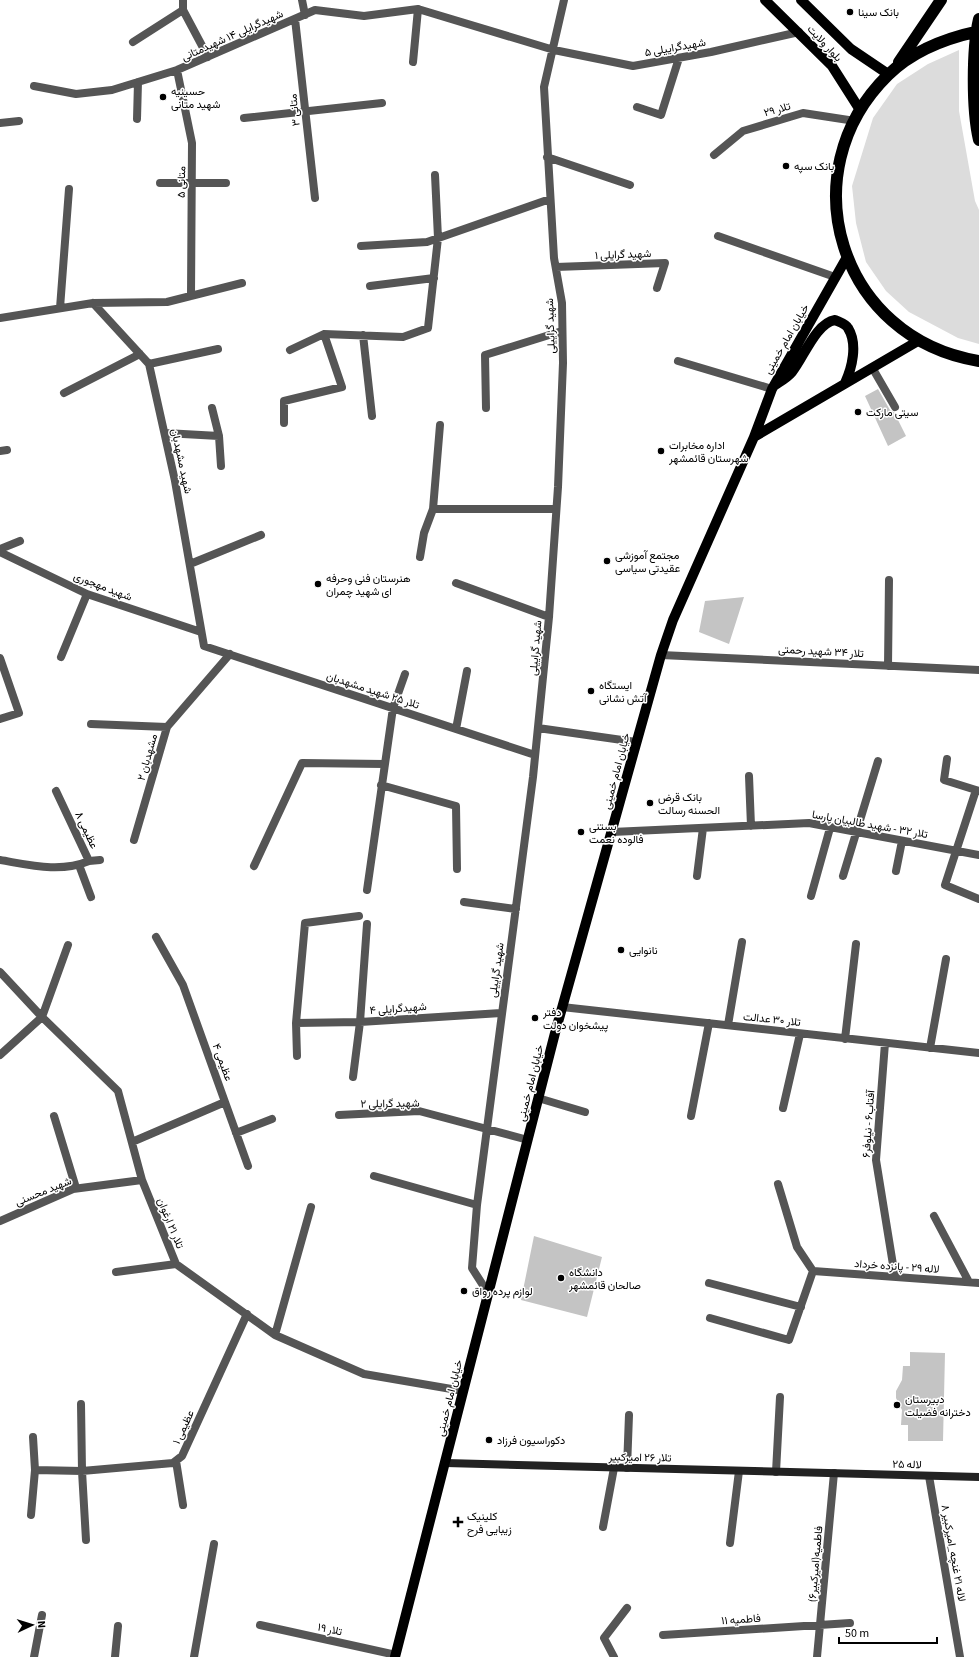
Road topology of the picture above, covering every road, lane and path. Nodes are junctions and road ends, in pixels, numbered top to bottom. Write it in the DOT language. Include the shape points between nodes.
graph roads {
  1 [pos="183,0"];
  2 [pos="302,0"];
  3 [pos="564,0"];
  4 [pos="765,0"];
  5 [pos="801,0"];
  6 [pos="940,0"];
  7 [pos="418,9"];
  8 [pos="183,10"];
  9 [pos="305,15"];
  10 [pos="295,19"];
  11 [pos="979,19"];
  12 [pos="979,31"];
  13 [pos="799,32"];
  14 [pos="133,42"];
  15 [pos="554,50"];
  16 [pos="208,57"];
  17 [pos="678,58"];
  18 [pos="413,62"];
  19 [pos="177,70"];
  20 [pos="891,72"];
  21 [pos="138,82"];
  22 [pos="34,86"];
  23 [pos="382,104"];
  24 [pos="637,107"];
  25 [pos="860,110"];
  26 [pos="305,112"];
  27 [pos="244,118"];
  28 [pos="137,119"];
  29 [pos="19,121"];
  30 [pos="855,121"];
  31 [pos="0,123"];
  32 [pos="979,140"];
  33 [pos="714,155"];
  34 [pos="547,158"];
  35 [pos="435,175"];
  36 [pos="160,183"];
  37 [pos="226,183"];
  38 [pos="192,184"];
  39 [pos="630,185"];
  40 [pos="69,189"];
  41 [pos="315,198"];
  42 [pos="550,200"];
  43 [pos="718,236"];
  44 [pos="438,238"];
  45 [pos="361,246"];
  46 [pos="847,257"];
  47 [pos="556,267"];
  48 [pos="835,277"];
  49 [pos="434,278"];
  50 [pos="242,282"];
  51 [pos="370,286"];
  52 [pos="657,288"];
  53 [pos="191,296"];
  54 [pos="93,303"];
  55 [pos="60,308"];
  56 [pos="0,318"];
  57 [pos="562,331"];
  58 [pos="324,334"];
  59 [pos="363,335"];
  60 [pos="918,341"];
  61 [pos="218,349"];
  62 [pos="290,350"];
  63 [pos="140,354"];
  64 [pos="678,361"];
  65 [pos="979,361"];
  66 [pos="149,364"];
  67 [pos="873,368"];
  68 [pos="844,383"];
  69 [pos="773,387"];
  70 [pos="64,393"];
  71 [pos="895,407"];
  72 [pos="212,408"];
  73 [pos="486,408"];
  74 [pos="372,416"];
  75 [pos="284,423"];
  76 [pos="440,425"];
  77 [pos="165,433"];
  78 [pos="219,436"];
  79 [pos="754,437"];
  80 [pos="221,466"];
  81 [pos="556,509"];
  82 [pos="433,510"];
  83 [pos="262,536"];
  84 [pos="20,541"];
  85 [pos="0,549"];
  86 [pos="0,552"];
  87 [pos="420,557"];
  88 [pos="190,564"];
  89 [pos="889,580"];
  90 [pos="456,584"];
  91 [pos="87,594"];
  92 [pos="549,617"];
  93 [pos="201,632"];
  94 [pos="204,646"];
  95 [pos="230,654"];
  96 [pos="661,655"];
  97 [pos="61,657"];
  98 [pos="0,658"];
  99 [pos="888,666"];
  100 [pos="979,670"];
  101 [pos="467,671"];
  102 [pos="405,674"];
  103 [pos="392,708"];
  104 [pos="0,719"];
  105 [pos="91,724"];
  106 [pos="167,726"];
  107 [pos="538,728"];
  108 [pos="456,729"];
  109 [pos="636,742"];
  110 [pos="535,755"];
  111 [pos="947,759"];
  112 [pos="878,761"];
  113 [pos="384,764"];
  114 [pos="749,776"];
  115 [pos="381,785"];
  116 [pos="56,791"];
  117 [pos="977,791"];
  118 [pos="751,826"];
  119 [pos="703,828"];
  120 [pos="830,828"];
  121 [pos="612,832"];
  122 [pos="856,832"];
  123 [pos="134,840"];
  124 [pos="902,841"];
  125 [pos="955,851"];
  126 [pos="979,855"];
  127 [pos="0,860"];
  128 [pos="100,860"];
  129 [pos="89,861"];
  130 [pos="79,865"];
  131 [pos="254,866"];
  132 [pos="457,869"];
  133 [pos="896,871"];
  134 [pos="697,876"];
  135 [pos="843,876"];
  136 [pos="367,890"];
  137 [pos="811,896"];
  138 [pos="90,897"];
  139 [pos="979,899"];
  140 [pos="464,902"];
  141 [pos="516,909"];
  142 [pos="359,916"];
  143 [pos="367,924"];
  144 [pos="156,937"];
  145 [pos="742,942"];
  146 [pos="856,944"];
  147 [pos="68,945"];
  148 [pos="946,959"];
  149 [pos="0,972"];
  150 [pos="3,981"];
  151 [pos="562,1007"];
  152 [pos="501,1013"];
  153 [pos="42,1017"];
  154 [pos="360,1022"];
  155 [pos="296,1023"];
  156 [pos="710,1023"];
  157 [pos="728,1026"];
  158 [pos="800,1034"];
  159 [pos="845,1038"];
  160 [pos="885,1043"];
  161 [pos="930,1048"];
  162 [pos="979,1053"];
  163 [pos="0,1055"];
  164 [pos="297,1056"];
  165 [pos="353,1077"];
  166 [pos="538,1098"];
  167 [pos="225,1102"];
  168 [pos="782,1108"];
  169 [pos="585,1112"];
  170 [pos="339,1115"];
  171 [pos="54,1116"];
  172 [pos="691,1116"];
  173 [pos="272,1119"];
  174 [pos="488,1131"];
  175 [pos="236,1133"];
  176 [pos="528,1140"];
  177 [pos="132,1142"];
  178 [pos="248,1166"];
  179 [pos="374,1176"];
  180 [pos="142,1180"];
  181 [pos="778,1184"];
  182 [pos="76,1188"];
  183 [pos="477,1205"];
  184 [pos="312,1207"];
  185 [pos="934,1216"];
  186 [pos="0,1221"];
  187 [pos="176,1264"];
  188 [pos="812,1271"];
  189 [pos="116,1272"];
  190 [pos="895,1277"];
  191 [pos="969,1282"];
  192 [pos="709,1283"];
  193 [pos="979,1283"];
  194 [pos="488,1293"];
  195 [pos="801,1307"];
  196 [pos="247,1314"];
  197 [pos="710,1318"];
  198 [pos="275,1335"];
  199 [pos="463,1390"];
  200 [pos="780,1397"];
  201 [pos="81,1404"];
  202 [pos="629,1415"];
  203 [pos="33,1437"];
  204 [pos="176,1461"];
  205 [pos="446,1464"];
  206 [pos="614,1468"];
  207 [pos="627,1468"];
  208 [pos="36,1470"];
  209 [pos="82,1471"];
  210 [pos="739,1471"];
  211 [pos="776,1472"];
  212 [pos="834,1473"];
  213 [pos="929,1476"];
  214 [pos="979,1477"];
  215 [pos="183,1505"];
  216 [pos="31,1515"];
  217 [pos="603,1527"];
  218 [pos="86,1540"];
  219 [pos="730,1543"];
  220 [pos="214,1544"];
  221 [pos="627,1608"];
  222 [pos="42,1615"];
  223 [pos="850,1623"];
  224 [pos="260,1625"];
  225 [pos="821,1625"];
  226 [pos="118,1626"];
  227 [pos="663,1635"];
  228 [pos="396,1656"];
  229 [pos="34,1657"];
  230 [pos="115,1657"];
  231 [pos="194,1657"];
  232 [pos="614,1657"];
  233 [pos="817,1657"];
  234 [pos="960,1657"];
  1 -- 8 [label="street"];
  2 -- 9 [label="street"];
  3 -- 15 [label="street, شهید گراییلی"];
  4 -- 13 [label="main road, بلوار ولایت"];
  5 -- 20 [label="main road, بلوار ولایت" via="851,49"];
  6 -- 20 [label="highway"];
  7 -- 9 [label="street, شهیدگرایلی ۱۴ شهیدمتانی" via="364,16 315,10"];
  7 -- 15 [label="street, شهیدگرایلی ۱۴ شهیدمتانی"];
  7 -- 18 [label="street"];
  8 -- 14 [label="street"];
  8 -- 16 [label="street"];
  9 -- 10 [label="street, شهیدگرایلی ۱۴ شهیدمتانی"];
  10 -- 16 [label="street, شهیدگرایلی ۱۴ شهیدمتانی"];
  10 -- 26 [label="street, متانی ۳"];
  11 -- 32 [label="highway" via="975,36 975,124"];
  12 -- 20 [label="highway" via="957,35 921,50"];
  13 -- 17 [label="street, شهیدگراییلی ۵"];
  13 -- 25 [label="main road, بلوار ولایت" via="832,66"];
  15 -- 17 [label="street, شهیدگراییلی ۵" via="633,66"];
  15 -- 34 [label="street, شهید گراییلی" via="544,87"];
  16 -- 19 [label="street, شهیدگرایلی ۱۴ شهیدمتانی"];
  17 -- 24 [label="street" via="661,115"];
  19 -- 21 [label="street, شهیدگرایلی ۱۴ شهیدمتانی"];
  19 -- 38 [label="street, متانی ۵" via="192,143"];
  20 -- 25 [label="highway"];
  21 -- 22 [label="street, شهیدگرایلی ۱۴ شهیدمتانی" via="112,90 76,94"];
  21 -- 28 [label="street"];
  23 -- 26 [label="street"];
  25 -- 30 [label="highway"];
  26 -- 27 [label="street"];
  26 -- 41 [label="street, متانی ۳"];
  29 -- 31 [label="street"];
  30 -- 33 [label="street, تلار ۲۹" via="803,113 743,131"];
  30 -- 46 [label="highway" via="843,146 836,180 838,226"];
  34 -- 39 [label="street"];
  34 -- 42 [label="street, شهید گراییلی"];
  35 -- 44 [label="street"];
  36 -- 38 [label="street"];
  37 -- 38 [label="street"];
  38 -- 53 [label="street, متانی ۵"];
  40 -- 55 [label="street"];
  42 -- 44 [label="street"];
  42 -- 47 [label="street, شهید گراییلی"];
  43 -- 48 [label="street"];
  44 -- 45 [label="street" via="427,242"];
  44 -- 49 [label="street"];
  46 -- 48 [label="main road, خیابان امام خمینی"];
  46 -- 60 [label="highway" via="862,287 885,315"];
  47 -- 52 [label="street, شهید گرایلی ۱" via="665,263"];
  47 -- 57 [label="street, شهید گراییلی" via="562,303"];
  48 -- 69 [label="main road, خیابان امام خمینی"];
  49 -- 51 [label="street"];
  49 -- 59 [label="street" via="428,328 403,337"];
  50 -- 53 [label="street"];
  53 -- 54 [label="street" via="167,302"];
  54 -- 55 [label="street"];
  54 -- 63 [label="street, شهید مشهدبان"];
  55 -- 56 [label="street"];
  57 -- 73 [label="street" via="485,355"];
  57 -- 81 [label="street, شهید گراییلی" via="563,364"];
  58 -- 59 [label="street"];
  58 -- 62 [label="street"];
  58 -- 75 [label="street" via="342,387 284,401"];
  59 -- 74 [label="street"];
  60 -- 65 [label="highway" via="956,357"];
  60 -- 67 [label="main road"];
  61 -- 66 [label="street"];
  63 -- 66 [label="street, شهید مشهدبان"];
  63 -- 70 [label="street"];
  64 -- 69 [label="street"];
  66 -- 77 [label="street, شهید مشهدبان"];
  67 -- 68 [label="main road"];
  67 -- 71 [label="street"];
  68 -- 69 [label="main road" via="851,370 853,352 848,328 835,320 826,324 786,379"];
  68 -- 79 [label="main road"];
  69 -- 79 [label="main road, خیابان امام خمینی"];
  72 -- 78 [label="street"];
  76 -- 82 [label="street"];
  77 -- 78 [label="street"];
  77 -- 88 [label="street, شهید مشهدبان"];
  78 -- 80 [label="street"];
  79 -- 96 [label="main road, خیابان امام خمینی" via="673,620"];
  81 -- 82 [label="street"];
  81 -- 92 [label="street, شهید گراییلی"];
  82 -- 87 [label="street" via="424,533"];
  83 -- 88 [label="street"];
  84 -- 85 [label="street"];
  86 -- 91 [label="street, شهید مهجوری"];
  88 -- 93 [label="street, شهید مشهدبان"];
  89 -- 99 [label="street"];
  90 -- 92 [label="street"];
  91 -- 93 [label="street, شهید مهجوری"];
  91 -- 97 [label="street"];
  92 -- 107 [label="street, شهید گراییلی"];
  93 -- 94 [label="street, شهید مشهدبان"];
  94 -- 95 [label="street, تلار ۲۵ شهید مشهدبان"];
  95 -- 103 [label="street, تلار ۲۵ شهید مشهدبان"];
  95 -- 106 [label="street, مشهدبان ۲"];
  96 -- 99 [label="street, تلار ۳۴ شهید رحمتی"];
  96 -- 109 [label="main road, خیابان امام خمینی"];
  98 -- 104 [label="street" via="19,713"];
  99 -- 100 [label="street, تلار ۳۴ شهید رحمتی"];
  101 -- 108 [label="street"];
  102 -- 103 [label="street"];
  103 -- 108 [label="street, تلار ۲۵ شهید مشهدبان"];
  103 -- 113 [label="street"];
  105 -- 106 [label="street"];
  106 -- 123 [label="street, مشهدبان ۲"];
  107 -- 109 [label="street"];
  107 -- 110 [label="street, شهید گراییلی"];
  108 -- 110 [label="street, تلار ۲۵ شهید مشهدبان"];
  109 -- 121 [label="main road, خیابان امام خمینی"];
  110 -- 141 [label="street, شهید گراییلی"];
  111 -- 117 [label="street" via="944,780"];
  112 -- 122 [label="street"];
  113 -- 115 [label="street"];
  113 -- 131 [label="street" via="302,763"];
  114 -- 118 [label="street"];
  115 -- 132 [label="street" via="456,806"];
  115 -- 136 [label="street"];
  116 -- 129 [label="street, عظیمی ۸"];
  117 -- 125 [label="street"];
  118 -- 119 [label="street, تلار ۳۲ - شهید طالبیان پارسا"];
  118 -- 120 [label="street, تلار ۳۲ - شهید طالبیان پارسا" via="809,823"];
  119 -- 121 [label="street, تلار ۳۲ - شهید طالبیان پارسا"];
  119 -- 134 [label="street"];
  120 -- 122 [label="street, تلار ۳۲ - شهید طالبیان پارسا"];
  120 -- 137 [label="street"];
  121 -- 151 [label="main road, خیابان امام خمینی"];
  122 -- 124 [label="street, تلار ۳۲ - شهید طالبیان پارسا"];
  122 -- 135 [label="street"];
  124 -- 125 [label="street, تلار ۳۲ - شهید طالبیان پارسا"];
  124 -- 133 [label="street"];
  125 -- 126 [label="street, تلار ۳۲ - شهید طالبیان پارسا"];
  125 -- 139 [label="street" via="945,885"];
  127 -- 130 [label="street, عظیمی ۸" via="47,868"];
  128 -- 129 [label="street"];
  129 -- 130 [label="street, عظیمی ۸"];
  130 -- 138 [label="street"];
  140 -- 141 [label="street"];
  141 -- 152 [label="street, شهید گراییلی"];
  142 -- 155 [label="street" via="305,922"];
  143 -- 154 [label="street"];
  144 -- 167 [label="street, عظیمی ۴" via="183,986"];
  145 -- 157 [label="street"];
  146 -- 159 [label="street"];
  147 -- 153 [label="street"];
  148 -- 161 [label="street"];
  149 -- 150 [label="street, تلار ۲۱ ارغوان"];
  150 -- 153 [label="street, تلار ۲۱ ارغوان"];
  151 -- 156 [label="street, تلار ۳۰ عدالت"];
  151 -- 166 [label="main road, خیابان امام خمینی"];
  152 -- 154 [label="street, شهیدگرایلی ۴"];
  152 -- 174 [label="street, شهید گراییلی"];
  153 -- 163 [label="street"];
  153 -- 177 [label="street, تلار ۲۱ ارغوان" via="118,1091"];
  154 -- 155 [label="street, شهیدگرایلی ۴"];
  154 -- 165 [label="street"];
  155 -- 164 [label="street"];
  156 -- 157 [label="street, تلار ۳۰ عدالت"];
  156 -- 172 [label="street"];
  157 -- 158 [label="street, تلار ۳۰ عدالت"];
  158 -- 159 [label="street, تلار ۳۰ عدالت"];
  158 -- 168 [label="street"];
  159 -- 160 [label="street, تلار ۳۰ عدالت"];
  160 -- 161 [label="street, تلار ۳۰ عدالت"];
  160 -- 190 [label="street, آفتاب۶ - نیلوفر۶" via="876,1160"];
  161 -- 162 [label="street, تلار ۳۰ عدالت"];
  166 -- 169 [label="street"];
  166 -- 176 [label="main road, خیابان امام خمینی"];
  167 -- 175 [label="street, عظیمی ۴"];
  167 -- 177 [label="street"];
  170 -- 174 [label="street, شهید گرایلی ۲" via="418,1111"];
  171 -- 182 [label="street"];
  173 -- 175 [label="street"];
  174 -- 176 [label="street, شهید گرایلی ۲"];
  174 -- 183 [label="street, شهید گراییلی"];
  175 -- 178 [label="street, عظیمی ۴"];
  176 -- 194 [label="main road, خیابان امام خمینی"];
  177 -- 180 [label="street, تلار ۲۱ ارغوان"];
  179 -- 183 [label="street"];
  180 -- 182 [label="street, شهید محسنی"];
  180 -- 187 [label="street, تلار ۲۱ ارغوان"];
  181 -- 188 [label="street" via="797,1247"];
  182 -- 186 [label="street, شهید محسنی"];
  183 -- 194 [label="street, شهید گراییلی" via="472,1268"];
  184 -- 198 [label="street"];
  185 -- 191 [label="street"];
  187 -- 189 [label="street"];
  187 -- 196 [label="street, تلار ۲۱ ارغوان"];
  188 -- 190 [label="street, لاله ۲۹ - پانزده خرداد"];
  188 -- 195 [label="street"];
  190 -- 191 [label="street, لاله ۲۹ - پانزده خرداد"];
  191 -- 193 [label="street, لاله ۲۹ - پانزده خرداد"];
  192 -- 195 [label="street"];
  194 -- 199 [label="main road, خیابان امام خمینی"];
  195 -- 197 [label="street" via="789,1340"];
  196 -- 198 [label="street, تلار ۲۱ ارغوان"];
  196 -- 204 [label="street, عظیمی ۱" via="182,1456"];
  198 -- 199 [label="street, تلار ۲۱ ارغوان" via="364,1374"];
  199 -- 205 [label="main road, خیابان امام خمینی"];
  200 -- 211 [label="street"];
  201 -- 209 [label="street"];
  202 -- 207 [label="street"];
  203 -- 208 [label="street"];
  204 -- 209 [label="street, عظیمی ۱"];
  204 -- 215 [label="street"];
  205 -- 206 [label="main road, تلار ۲۶ امیرکبیر"];
  205 -- 228 [label="main road, خیابان امام خمینی"];
  206 -- 207 [label="main road, تلار ۲۶ امیرکبیر"];
  206 -- 217 [label="street"];
  207 -- 210 [label="main road, تلار ۲۶ امیرکبیر"];
  208 -- 209 [label="street, عظیمی ۱"];
  208 -- 216 [label="street"];
  209 -- 218 [label="street"];
  210 -- 211 [label="main road, تلار ۲۶ امیرکبیر"];
  210 -- 219 [label="street"];
  211 -- 212 [label="main road, تلار ۲۶ امیرکبیر"];
  212 -- 213 [label="main road, لاله ۲۵"];
  212 -- 225 [label="street, فاطمیه(امیرکبیر۶)"];
  213 -- 214 [label="main road, لاله ۲۵"];
  213 -- 234 [label="street, لاله ۲۱ غنچه_امیرکبیر ۸"];
  220 -- 231 [label="street"];
  221 -- 232 [label="street" via="604,1638"];
  222 -- 229 [label="street"];
  223 -- 225 [label="street, فاطمیه ۱۱"];
  224 -- 228 [label="street, تلار ۱۹"];
  225 -- 227 [label="street, فاطمیه ۱۱"];
  225 -- 233 [label="street, فاطمیه(امیرکبیر۶)"];
  226 -- 230 [label="street"];
}
